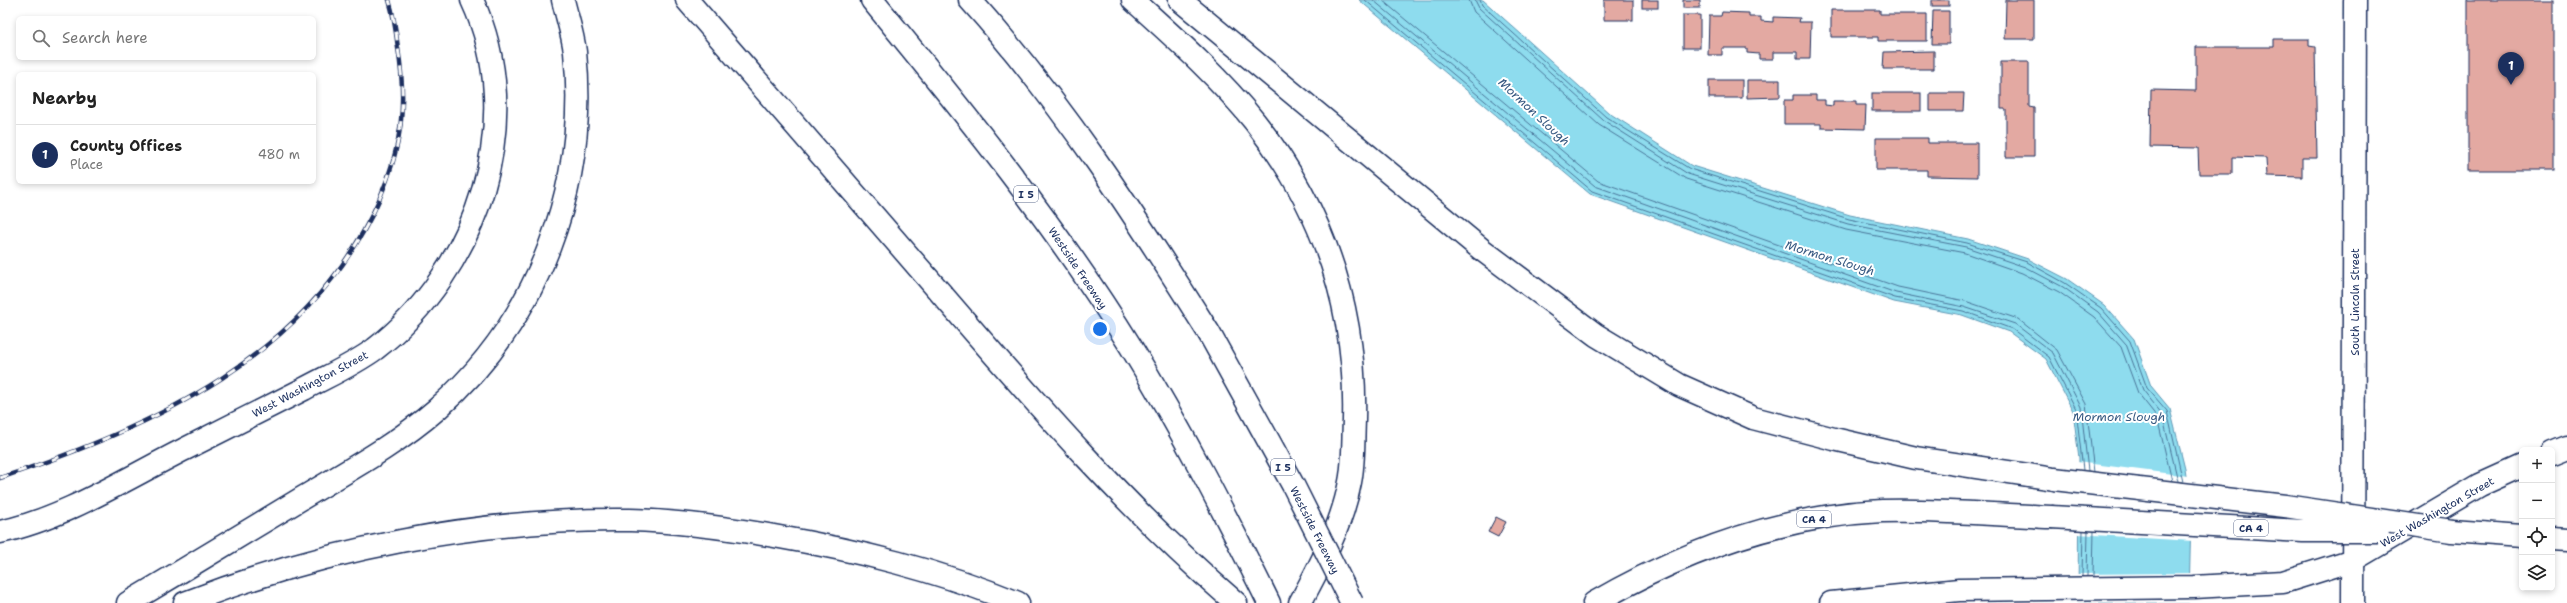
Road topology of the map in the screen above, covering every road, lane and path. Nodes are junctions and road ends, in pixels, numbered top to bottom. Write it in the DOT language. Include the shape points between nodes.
graph roads {
  1 [pos="472,0"];
  2 [pos="563,0"];
  3 [pos="687,0"];
  4 [pos="872,0"];
  5 [pos="970,0"];
  6 [pos="1133,0"];
  7 [pos="1180,0"];
  8 [pos="2354,0"];
  9 [pos="2567,447"];
  10 [pos="2555,452"];
  11 [pos="2519,467"];
  12 [pos="2452,531"];
  13 [pos="0,532"];
  14 [pos="2519,536"];
  15 [pos="2555,538"];
  16 [pos="2567,539"];
  17 [pos="2353,560"];
  18 [pos="128,603"];
  19 [pos="185,603"];
  20 [pos="1018,603"];
  21 [pos="1236,603"];
  22 [pos="1269,603"];
  23 [pos="1300,603"];
  24 [pos="1352,603"];
  25 [pos="1594,603"];
  26 [pos="1830,603"];
  27 [pos="2353,603"];
  1 -- 13 [label="main road, West Washington Street" via="486,38 495,95 491,156 484,188 460,247 444,275 416,311 395,332 351,365 66,509 15,529"];
  2 -- 18 [label="main road" via="574,52 577,128 566,198 543,267 512,324 477,370 437,409 379,452"];
  3 -- 21 [label="main road" via="992,352 1149,524"];
  4 -- 22 [label="main road, Westside Freeway / I 5" via="979,130 1105,307 1204,474"];
  5 -- 24 [label="main road, Westside Freeway / I 5, bridge" via="1028,68 1120,194 1209,334 1293,485"];
  6 -- 23 [label="main road" via="1207,70 1254,122 1286,166 1305,201 1337,276 1352,351 1355,393 1350,482 1343,509 1320,566"];
  7 -- 12 [label="main road, bridge" via="1481,249 1596,335 1679,385 1753,418 1916,458 2054,479 2285,506"];
  8 -- 17 [label="main road, South Lincoln Street"];
  9 -- 10 [label="main road"];
  11 -- 17 [label="main road, West Washington Street" via="2480,485"];
  12 -- 14 [label="main road, CA 4"];
  12 -- 25 [label="main road, CA 4, bridge" via="2303,531 2051,517 1882,511 1800,521 1700,550 1658,568"];
  15 -- 16 [label="main road"];
  17 -- 26 [label="main road, West Washington Street" via="2283,582 2194,588 1959,590"];
  17 -- 27 [label="main road, South Lincoln Street"];
  19 -- 20 [label="main road" via="263,575 344,552 522,525 630,520 722,527 847,549 907,563"];
}
